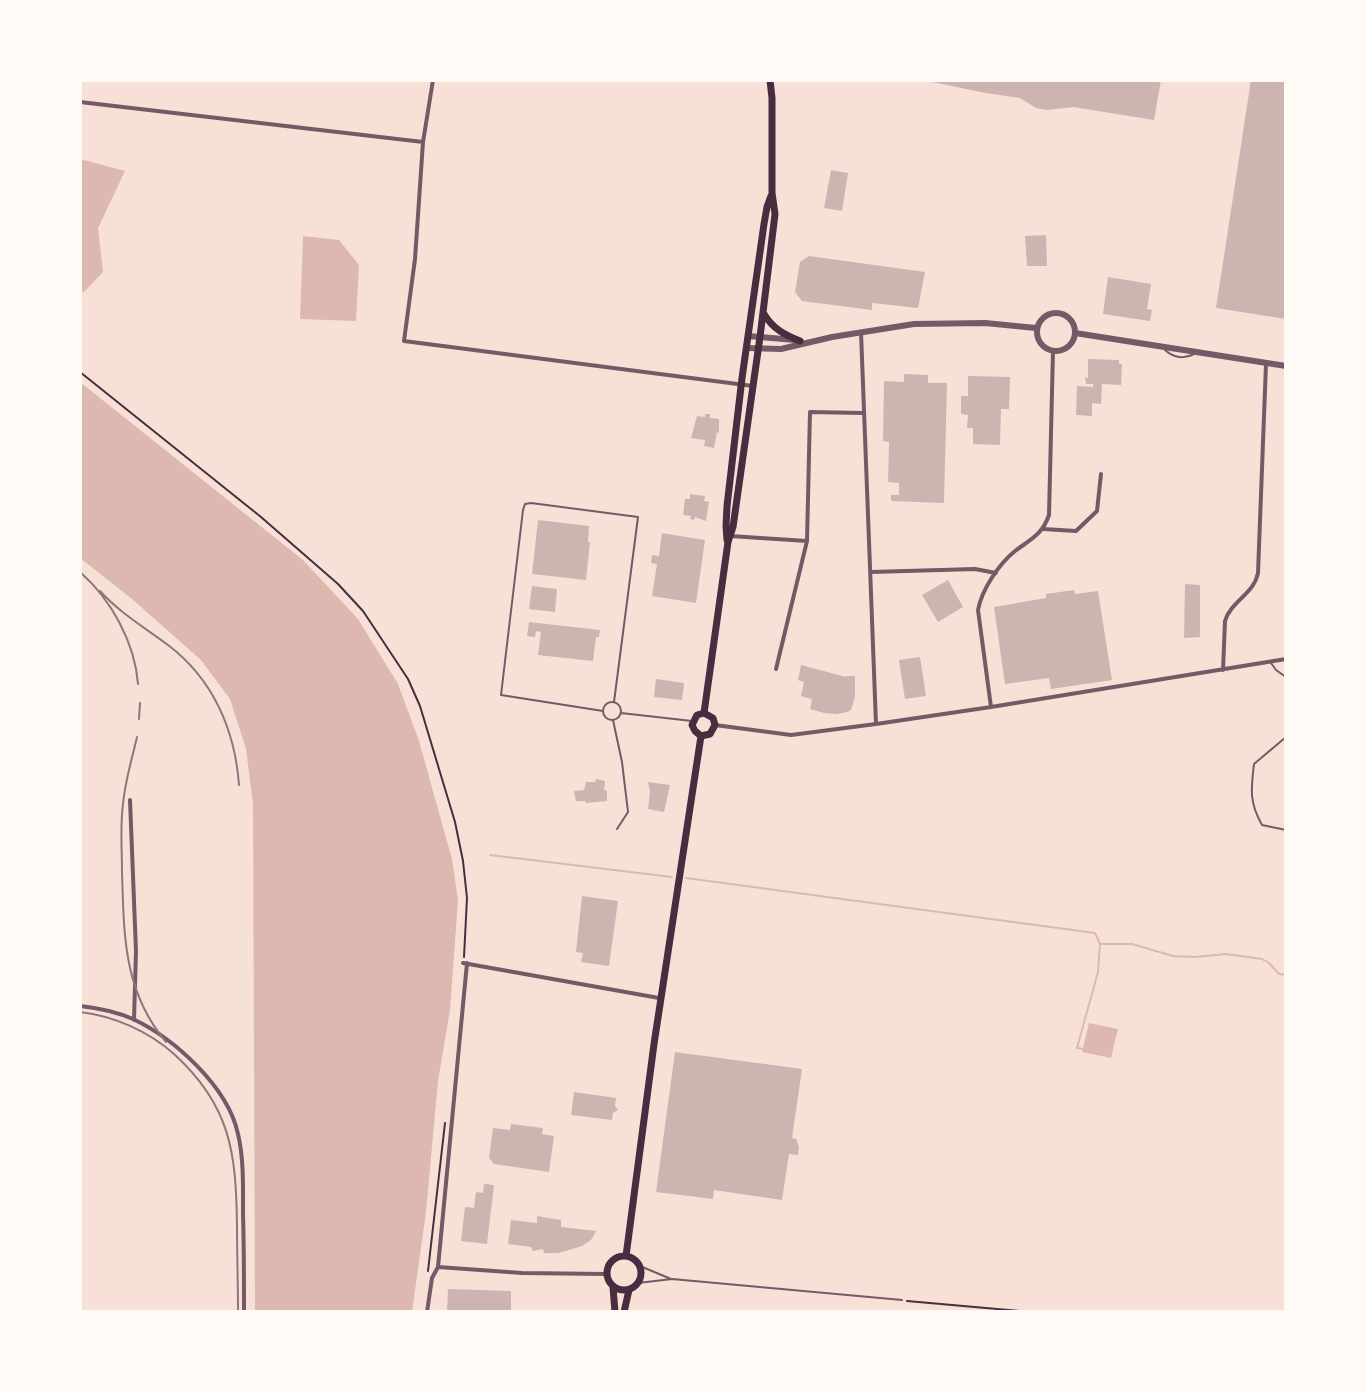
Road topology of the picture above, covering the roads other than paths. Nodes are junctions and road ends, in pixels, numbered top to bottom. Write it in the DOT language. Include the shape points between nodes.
graph roads {
  1 [pos="433,80"];
  2 [pos="770,80"];
  3 [pos="80,102"];
  4 [pos="423,142"];
  5 [pos="772,193"];
  6 [pos="763,312"];
  7 [pos="1036,328"];
  8 [pos="861,332"];
  9 [pos="1075,333"];
  10 [pos="748,336"];
  11 [pos="760,337"];
  12 [pos="800,341"];
  13 [pos="814,343"];
  14 [pos="747,348"];
  15 [pos="759,348"];
  16 [pos="1053,351"];
  17 [pos="1266,363"];
  18 [pos="1286,366"];
  19 [pos="741,384"];
  20 [pos="753,386"];
  21 [pos="864,413"];
  22 [pos="1101,474"];
  23 [pos="1043,529"];
  24 [pos="728,538"];
  25 [pos="807,541"];
  26 [pos="871,572"];
  27 [pos="996,574"];
  28 [pos="1286,659"];
  29 [pos="1271,662"];
  30 [pos="776,669"];
  31 [pos="1223,670"];
  32 [pos="1286,677"];
  33 [pos="614,702"];
  34 [pos="991,707"];
  35 [pos="603,711"];
  36 [pos="621,713"];
  37 [pos="704,713"];
  38 [pos="613,720"];
  39 [pos="693,721"];
  40 [pos="876,724"];
  41 [pos="715,725"];
  42 [pos="701,736"];
  43 [pos="1286,737"];
  44 [pos="130,800"];
  45 [pos="617,829"];
  46 [pos="1286,830"];
  47 [pos="662,998"];
  48 [pos="80,1006"];
  49 [pos="134,1020"];
  50 [pos="626,1256"];
  51 [pos="640,1266"];
  52 [pos="438,1267"];
  53 [pos="606,1274"];
  54 [pos="672,1279"];
  55 [pos="638,1283"];
  56 [pos="613,1287"];
  57 [pos="629,1290"];
  58 [pos="902,1300"];
  59 [pos="244,1312"];
  60 [pos="427,1312"];
  61 [pos="615,1312"];
  62 [pos="624,1312"];
  1 -- 4 [label="street"];
  2 -- 5 [label="main road"];
  3 -- 4 [label="street"];
  4 -- 19 [label="street" via="404,341"];
  5 -- 6 [label="main road" via="775,214"];
  5 -- 10 [label="main road"];
  6 -- 11 [label="main road"];
  6 -- 12 [label="main road" via="774,328"];
  7 -- 8 [label="street" via="914,324"];
  7 -- 9 [label="street" via="1041,318 1057,312 1068,317"];
  7 -- 16 [label="street" via="1038,341"];
  8 -- 13 [label="street"];
  8 -- 21 [label="street"];
  9 -- 16 [label="street" via="1070,345"];
  9 -- 17 [label="street"];
  10 -- 11 [label="street"];
  10 -- 14 [label="main road"];
  11 -- 12 [label="street"];
  11 -- 15 [label="main road"];
  12 -- 13 [label="street"];
  13 -- 15 [label="street"];
  14 -- 15 [label="street"];
  14 -- 19 [label="main road"];
  15 -- 20 [label="main road"];
  16 -- 23 [label="street" via="1049,515"];
  17 -- 18 [label="street"];
  17 -- 31 [label="street" via="1258,573 1254,586 1227,615"];
  19 -- 20 [label="street"];
  19 -- 24 [label="main road"];
  20 -- 24 [label="main road"];
  21 -- 25 [label="street" via="810,412"];
  21 -- 26 [label="street"];
  22 -- 23 [label="street" via="1097,511 1076,531"];
  23 -- 27 [label="street"];
  24 -- 25 [label="street"];
  24 -- 37 [label="main road"];
  25 -- 30 [label="street"];
  26 -- 27 [label="street" via="975,569"];
  26 -- 40 [label="street"];
  27 -- 34 [label="street" via="978,610"];
  28 -- 29 [label="street"];
  29 -- 31 [label="street"];
  29 -- 32 [label="lane"];
  31 -- 34 [label="street"];
  33 -- 35 [label="lane"];
  33 -- 35 [label="lane" via="638,517 525,504 501,695"];
  33 -- 36 [label="lane"];
  34 -- 40 [label="street"];
  35 -- 38 [label="lane"];
  36 -- 38 [label="lane"];
  36 -- 39 [label="lane"];
  37 -- 39 [label="main road"];
  37 -- 41 [label="main road"];
  38 -- 45 [label="lane" via="628,812"];
  39 -- 42 [label="main road"];
  40 -- 41 [label="street" via="785,735"];
  41 -- 42 [label="main road"];
  42 -- 47 [label="main road"];
  43 -- 46 [label="lane" via="1254,764 1251,797 1262,825"];
  44 -- 49 [label="street"];
  47 -- 50 [label="main road"];
  47 -- 52 [label="street" via="465,963"];
  48 -- 49 [label="street"];
  49 -- 59 [label="street" via="189,1058 230,1108 239,1134 243,1182"];
  50 -- 51 [label="main road"];
  50 -- 53 [label="main road" via="610,1262"];
  51 -- 54 [label="lane"];
  51 -- 55 [label="main road"];
  52 -- 53 [label="street"];
  52 -- 60 [label="street"];
  53 -- 56 [label="main road"];
  54 -- 55 [label="lane"];
  54 -- 58 [label="lane"];
  55 -- 57 [label="main road"];
  56 -- 57 [label="main road"];
  56 -- 61 [label="main road"];
  57 -- 62 [label="main road"];
}
